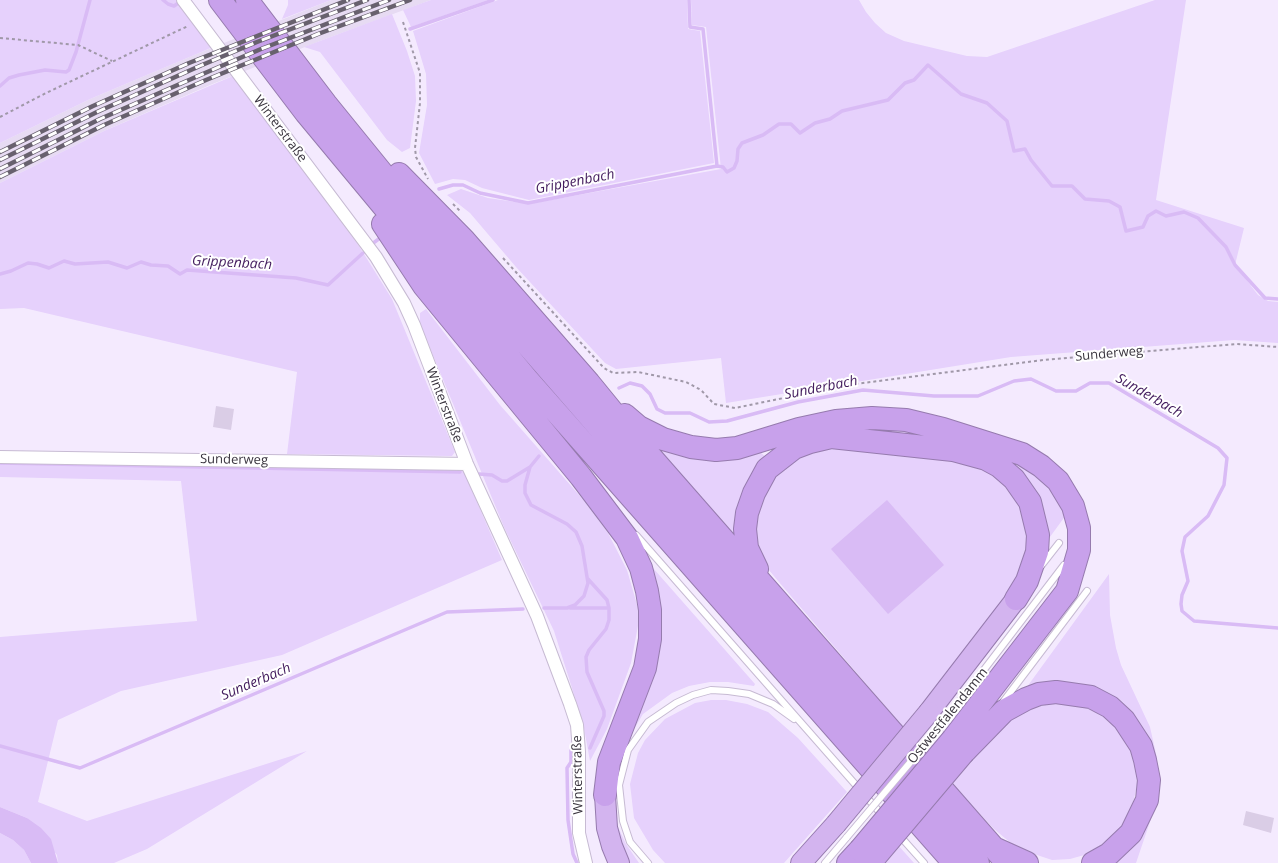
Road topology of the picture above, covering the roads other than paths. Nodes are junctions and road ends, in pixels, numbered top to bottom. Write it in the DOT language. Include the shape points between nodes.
graph roads {
  1 [pos="183,0"];
  2 [pos="220,0"];
  3 [pos="247,0"];
  4 [pos="326,104"];
  5 [pos="306,113"];
  6 [pos="589,383"];
  7 [pos="0,457"];
  8 [pos="467,464"];
  9 [pos="581,477"];
  10 [pos="1058,543"];
  11 [pos="1064,564"];
  12 [pos="1016,599"];
  13 [pos="778,600"];
  14 [pos="951,734"];
  15 [pos="813,736"];
  16 [pos="605,795"];
  17 [pos="888,823"];
  18 [pos="894,828"];
  19 [pos="855,850"];
  20 [pos="1001,856"];
  21 [pos="586,863"];
  22 [pos="619,863"];
  23 [pos="648,863"];
  24 [pos="801,863"];
  25 [pos="825,863"];
  26 [pos="924,863"];
  27 [pos="954,863"];
  28 [pos="978,863"];
  29 [pos="1028,863"];
  30 [pos="1092,863"];
  1 -- 8 [label="street, Winterstraße" via="376,257 391,281 414,325"];
  2 -- 5 [label="highway"];
  3 -- 4 [label="highway"];
  4 -- 6 [label="highway" via="464,240"];
  4 -- 28 [label="highway" via="443,248"];
  5 -- 9 [label="highway" via="424,286"];
  5 -- 27 [label="highway" via="528,379"];
  6 -- 13 [label="highway" via="628,432"];
  6 -- 14 [label="highway, Ostwestfalendamm" via="639,427 663,439 691,447 716,450 737,448 799,429 836,421 872,418 906,420 1022,454 1058,481 1073,506 1079,528 1077,591"];
  7 -- 8 [label="street, Sunderweg"];
  8 -- 21 [label="street, Winterstraße" via="537,616 577,725 579,833"];
  9 -- 15 [label="lane"];
  9 -- 16 [label="highway" via="627,538 641,568 650,610 650,639 645,668 609,762"];
  10 -- 12 [label="lane"];
  11 -- 14 [label="lane, Ostwestfalendamm"];
  12 -- 13 [label="highway" via="1033,565 1038,535 1030,502 1014,479 999,466 972,454 831,437 794,448 778,458 767,469 747,513 745,529 748,548 753,562"];
  12 -- 14 [label="highway"];
  13 -- 20 [label="highway"];
  14 -- 19 [label="highway, bridge"];
  14 -- 19 [label="highway, bridge"];
  14 -- 30 [label="highway" via="1040,694 1056,692 1091,697 1110,707 1124,720 1141,746 1149,780 1147,800 1132,833 1109,854"];
  15 -- 17 [label="lane"];
  15 -- 23 [label="lane" via="773,704 749,694 728,690 711,690 693,695 660,712 648,722 628,750 619,785 620,803 630,842"];
  16 -- 22 [label="highway" via="607,828"];
  18 -- 26 [label="lane"];
  19 -- 24 [label="highway"];
  19 -- 25 [label="lane"];
  20 -- 29 [label="highway"];
}
